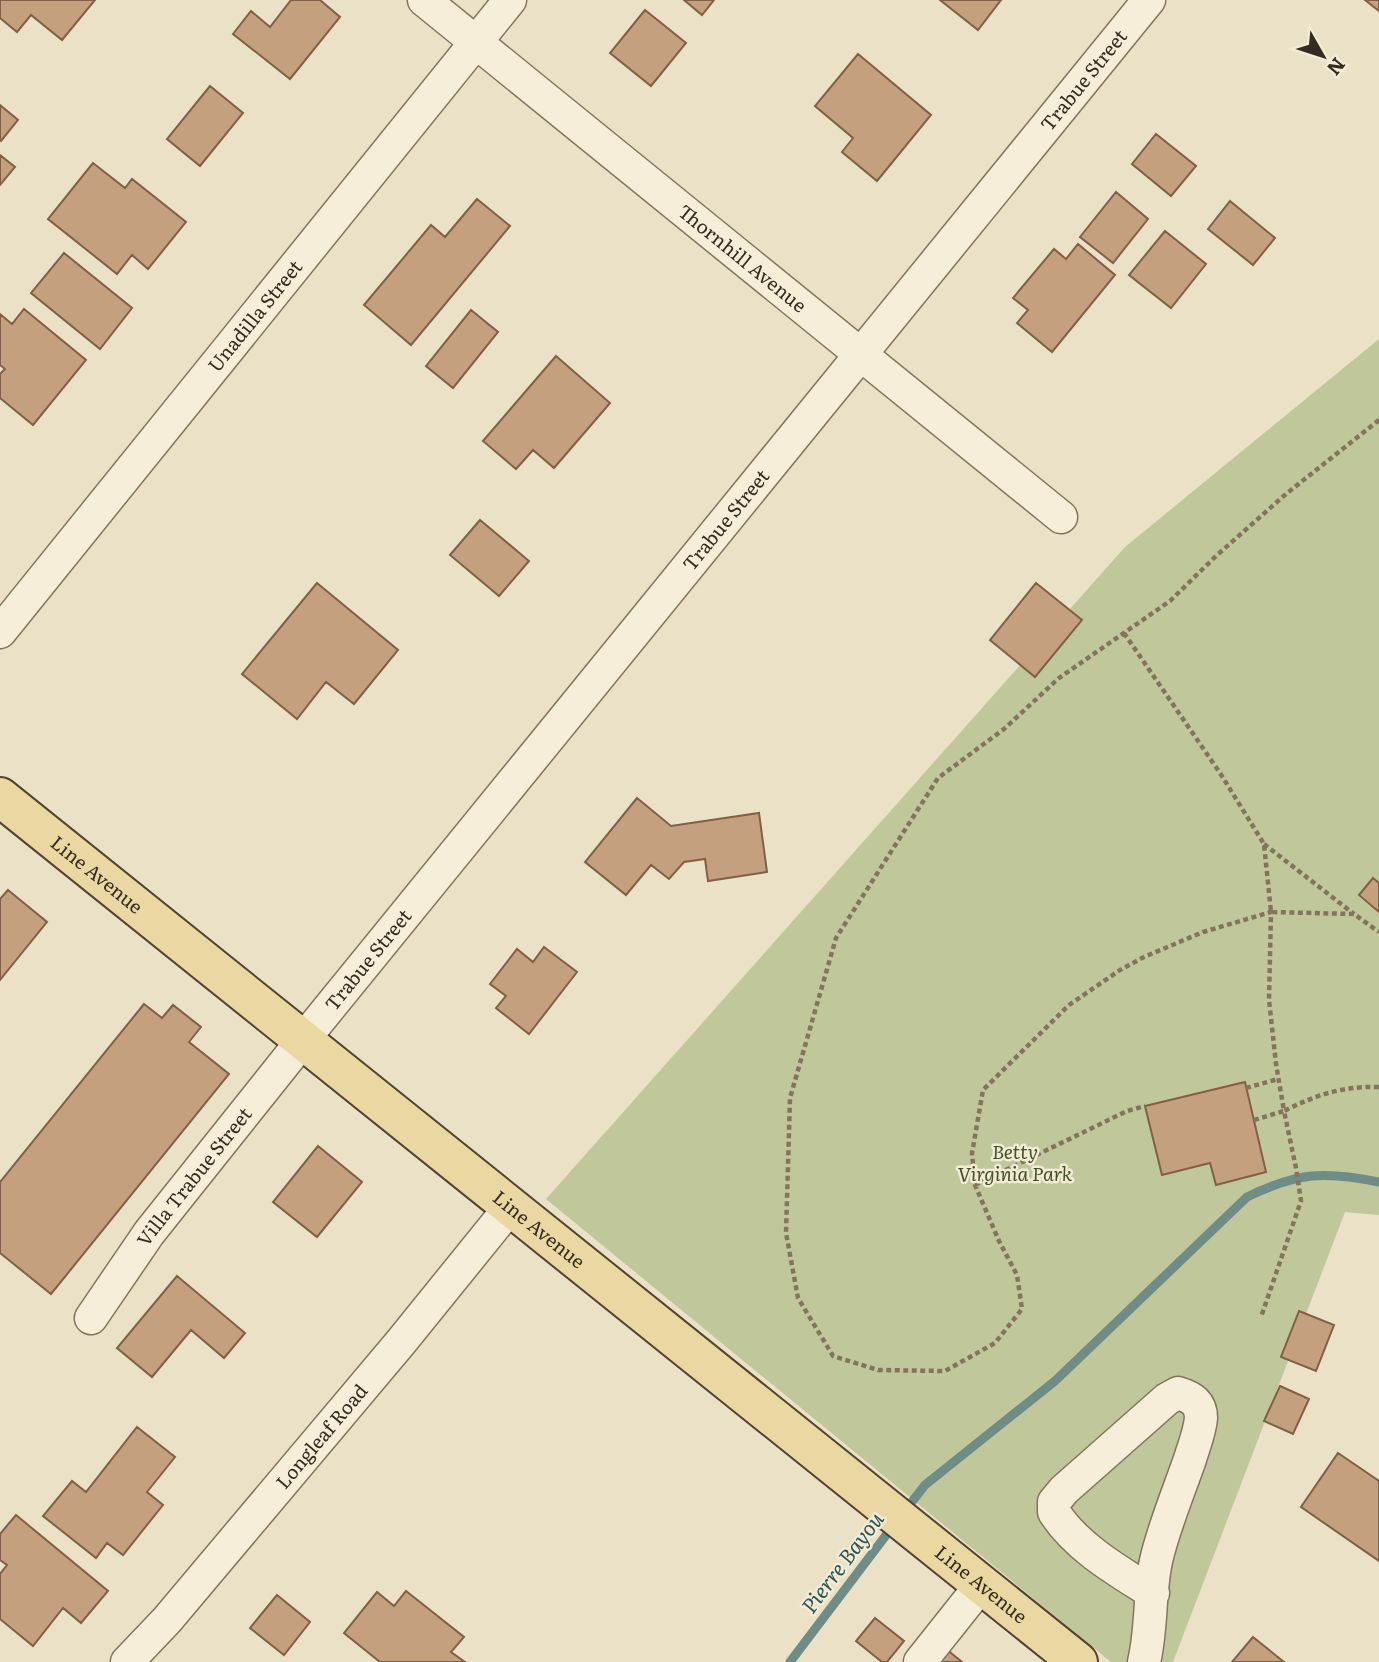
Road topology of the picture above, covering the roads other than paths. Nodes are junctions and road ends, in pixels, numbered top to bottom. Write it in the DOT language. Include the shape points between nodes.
graph roads {
  1 [pos="424,0"];
  2 [pos="510,0"];
  3 [pos="1149,0"];
  4 [pos="476,42"];
  5 [pos="859,355"];
  6 [pos="1061,517"];
  7 [pos="0,632"];
  8 [pos="0,797"];
  9 [pos="303,1040"];
  10 [pos="511,1206"];
  11 [pos="91,1318"];
  12 [pos="969,1574"];
  13 [pos="1153,1593"];
  14 [pos="127,1662"];
  15 [pos="920,1662"];
  16 [pos="1078,1662"];
  17 [pos="1144,1662"];
  1 -- 4 [label="street, Thornhill Avenue"];
  2 -- 4 [label="street, Unadilla Street"];
  3 -- 5 [label="street, Trabue Street"];
  4 -- 5 [label="street, Thornhill Avenue"];
  4 -- 7 [label="street, Unadilla Street"];
  5 -- 6 [label="street, Thornhill Avenue"];
  5 -- 9 [label="street, Trabue Street"];
  8 -- 9 [label="main road, Line Avenue"];
  9 -- 10 [label="main road, Line Avenue"];
  9 -- 11 [label="street, Villa Trabue Street" via="149,1233"];
  10 -- 12 [label="main road, Line Avenue"];
  10 -- 14 [label="street, Longleaf Road"];
  12 -- 15 [label="street"];
  12 -- 16 [label="main road, Line Avenue"];
  13 -- 13 [label="street" via="1156,1561 1201,1418 1199,1404 1178,1393 1054,1502 1054,1512 1072,1535"];
  13 -- 17 [label="street"];
}
